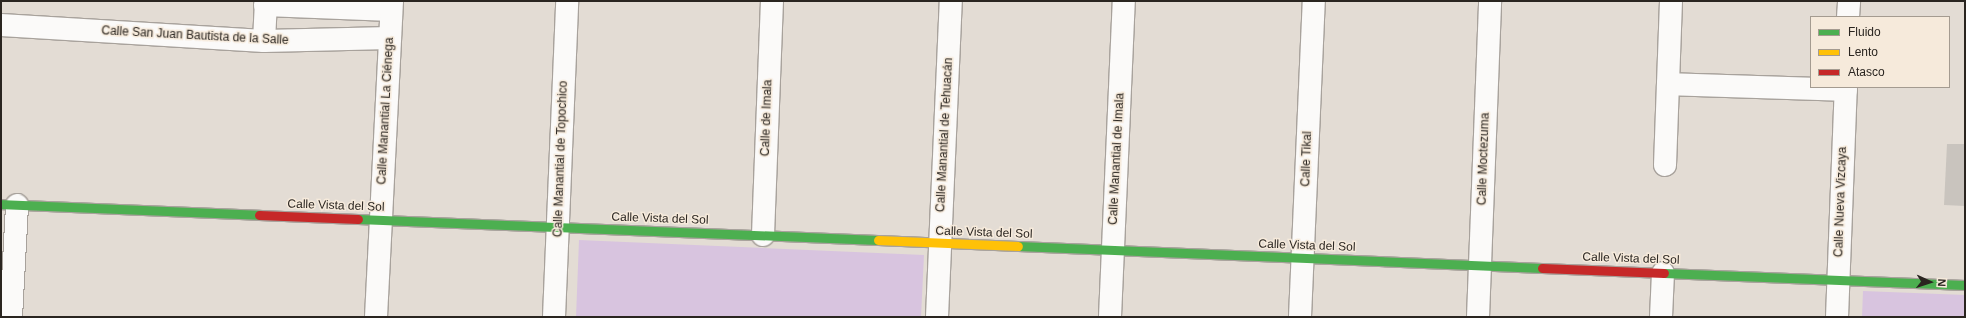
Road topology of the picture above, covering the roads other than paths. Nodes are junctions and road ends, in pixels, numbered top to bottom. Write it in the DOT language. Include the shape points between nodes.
graph roads {
  1 [pos="567,1"];
  2 [pos="772,1"];
  3 [pos="951,1"];
  4 [pos="1124,1"];
  5 [pos="1314,1"];
  6 [pos="1490,1"];
  7 [pos="1671,1"];
  8 [pos="1849,1"];
  9 [pos="265,3"];
  10 [pos="392,6"];
  11 [pos="1848,16"];
  12 [pos="1,25"];
  13 [pos="390,38"];
  14 [pos="264,41"];
  15 [pos="1668,84"];
  16 [pos="1810,87"];
  17 [pos="1846,88"];
  18 [pos="1665,165"];
  19 [pos="9,204"];
  20 [pos="381,220"];
  21 [pos="558,227"];
  22 [pos="763,235"];
  23 [pos="940,243"];
  24 [pos="1113,250"];
  25 [pos="1303,258"];
  26 [pos="1480,265"];
  27 [pos="1663,273"];
  28 [pos="1838,280"];
  29 [pos="1965,285"];
  30 [pos="11,317"];
  31 [pos="376,317"];
  32 [pos="554,317"];
  33 [pos="937,317"];
  34 [pos="1110,317"];
  35 [pos="1300,317"];
  36 [pos="1478,317"];
  37 [pos="1661,317"];
  38 [pos="1837,317"];
  1 -- 21 [label="street, Calle Manantial de Topochico"];
  2 -- 22 [label="street, Calle de Imala"];
  3 -- 23 [label="street, Calle Manantial de Tehuacán"];
  4 -- 24 [label="street, Calle Manantial de Imala"];
  5 -- 25 [label="street, Calle Tikal"];
  6 -- 26 [label="street, Calle Moctezuma"];
  7 -- 15 [label="street"];
  8 -- 11 [label="street"];
  9 -- 10 [label="street"];
  9 -- 14 [label="street"];
  10 -- 13 [label="street, Calle Manantial La Ciénega"];
  12 -- 14 [label="street, Calle San Juan Bautista de la Salle"];
  13 -- 14 [label="street, Calle San Juan Bautista de la Salle"];
  13 -- 20 [label="street, Calle Manantial La Ciénega"];
  15 -- 16 [label="street"];
  15 -- 18 [label="street"];
  17 -- 28 [label="street, Calle Nueva Vizcaya"];
  19 -- 20 [label="street, Calle Vista del Sol"];
  19 -- 30 [label="street"];
  20 -- 21 [label="street, Calle Vista del Sol"];
  20 -- 31 [label="street, Calle Manantial La Ciénega"];
  21 -- 22 [label="street, Calle Vista del Sol"];
  21 -- 32 [label="street, Calle Manantial de Topochico"];
  22 -- 23 [label="street, Calle Vista del Sol"];
  23 -- 24 [label="street, Calle Vista del Sol"];
  23 -- 33 [label="street, Calle Manantial de Tehuacán"];
  24 -- 25 [label="street, Calle Vista del Sol"];
  24 -- 34 [label="street, Calle Manantial de Imala"];
  25 -- 26 [label="street, Calle Vista del Sol"];
  25 -- 35 [label="street, Calle Tikal"];
  26 -- 27 [label="street, Calle Vista del Sol"];
  26 -- 36 [label="street, Calle Moctezuma"];
  27 -- 28 [label="street, Calle Vista del Sol"];
  27 -- 37 [label="street"];
  28 -- 29 [label="street, Calle Vista del Sol"];
  28 -- 38 [label="street, Calle Nueva Vizcaya"];
}
